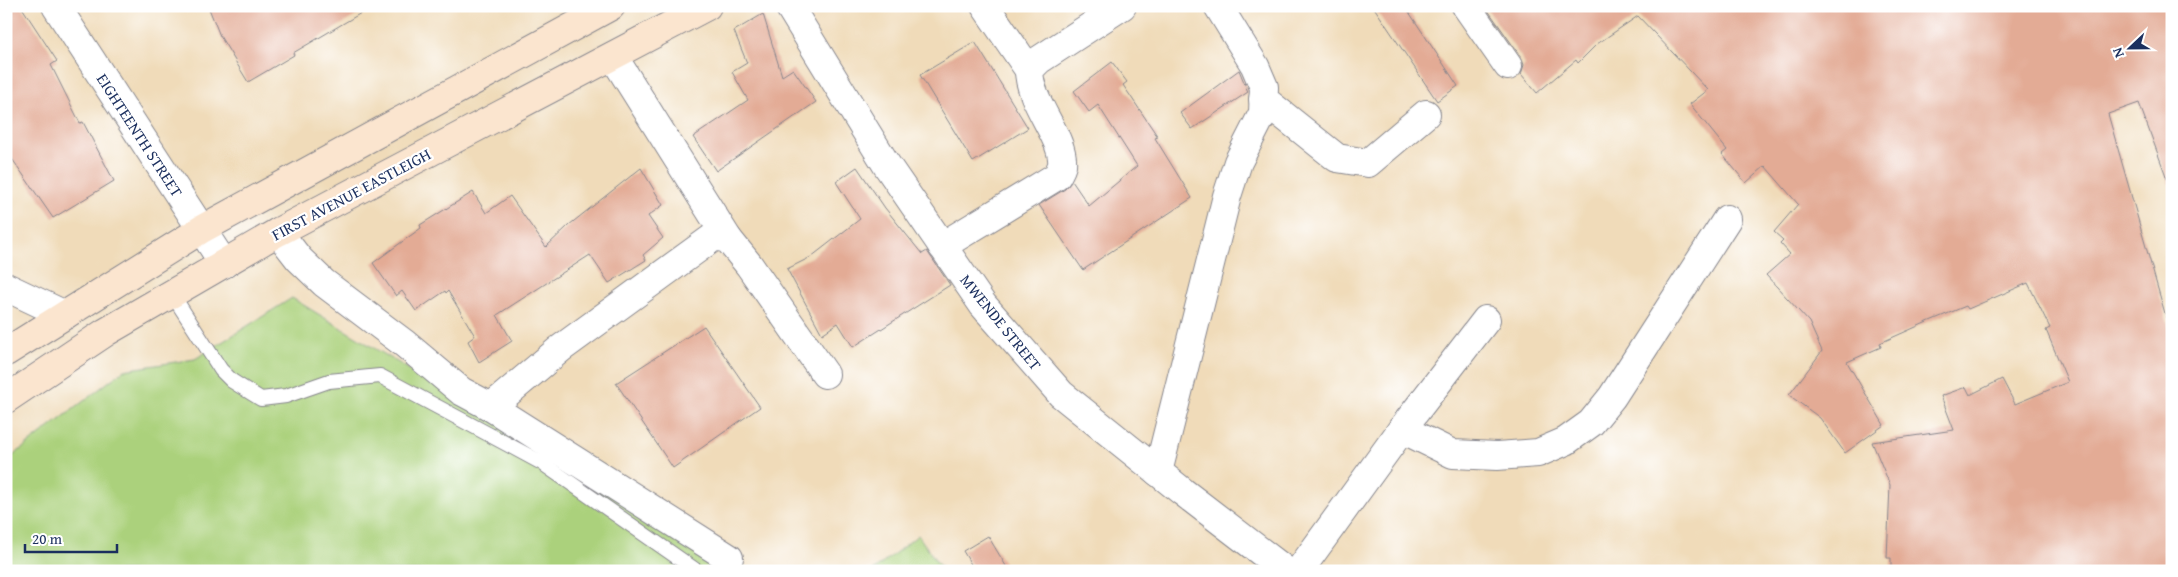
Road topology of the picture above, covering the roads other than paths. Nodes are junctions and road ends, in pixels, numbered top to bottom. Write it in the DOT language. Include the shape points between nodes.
graph roads {
  1 [pos="56,6"];
  2 [pos="612,6"];
  3 [pos="707,6"];
  4 [pos="788,6"];
  5 [pos="985,6"];
  6 [pos="1122,6"];
  7 [pos="1218,6"];
  8 [pos="1466,6"];
  9 [pos="613,56"];
  10 [pos="1508,66"];
  11 [pos="1029,70"];
  12 [pos="1263,99"];
  13 [pos="1426,114"];
  14 [pos="1728,219"];
  15 [pos="202,229"];
  16 [pos="278,232"];
  17 [pos="728,239"];
  18 [pos="942,246"];
  19 [pos="224,264"];
  20 [pos="6,287"];
  21 [pos="172,294"];
  22 [pos="65,315"];
  23 [pos="1486,320"];
  24 [pos="6,352"];
  25 [pos="825,374"];
  26 [pos="6,399"];
  27 [pos="490,407"];
  28 [pos="1402,429"];
  29 [pos="1158,472"];
  30 [pos="729,558"];
  31 [pos="698,571"];
  32 [pos="1286,571"];
  33 [pos="1299,571"];
  1 -- 15 [label="street, EIGHTEENTH STREET"];
  2 -- 15 [label="main road"];
  3 -- 9 [label="main road, FIRST AVENUE EASTLEIGH"];
  4 -- 18 [label="street, MWENDE STREET" via="886,164"];
  5 -- 11 [label="street"];
  6 -- 11 [label="street" via="1039,60"];
  7 -- 12 [label="street" via="1255,66 1264,87"];
  8 -- 10 [label="street"];
  9 -- 16 [label="main road, FIRST AVENUE EASTLEIGH"];
  9 -- 17 [label="street"];
  11 -- 18 [label="street" via="1029,83 1061,152 1062,167 1048,183"];
  12 -- 13 [label="street" via="1337,158 1368,163"];
  12 -- 29 [label="street" via="1263,113 1238,162 1227,196"];
  14 -- 28 [label="street" via="1612,397 1591,423 1566,441 1538,453 1470,456 1453,454"];
  15 -- 19 [label="street, EIGHTEENTH STREET"];
  15 -- 22 [label="main road"];
  16 -- 19 [label="main road, FIRST AVENUE EASTLEIGH"];
  16 -- 27 [label="street" via="324,283 461,390"];
  17 -- 25 [label="street"];
  17 -- 27 [label="street" via="716,236 709,240 560,349"];
  18 -- 29 [label="street, MWENDE STREET" via="984,305 1061,394"];
  19 -- 21 [label="main road, FIRST AVENUE EASTLEIGH"];
  20 -- 22 [label="street"];
  21 -- 26 [label="main road, FIRST AVENUE EASTLEIGH" via="106,332"];
  21 -- 31 [label="lane" via="222,370 232,381 261,399 286,396 329,381 380,376 542,463"];
  22 -- 24 [label="main road"];
  23 -- 28 [label="street"];
  27 -- 30 [label="street"];
  28 -- 33 [label="street"];
  29 -- 32 [label="street, MWENDE STREET"];
}
